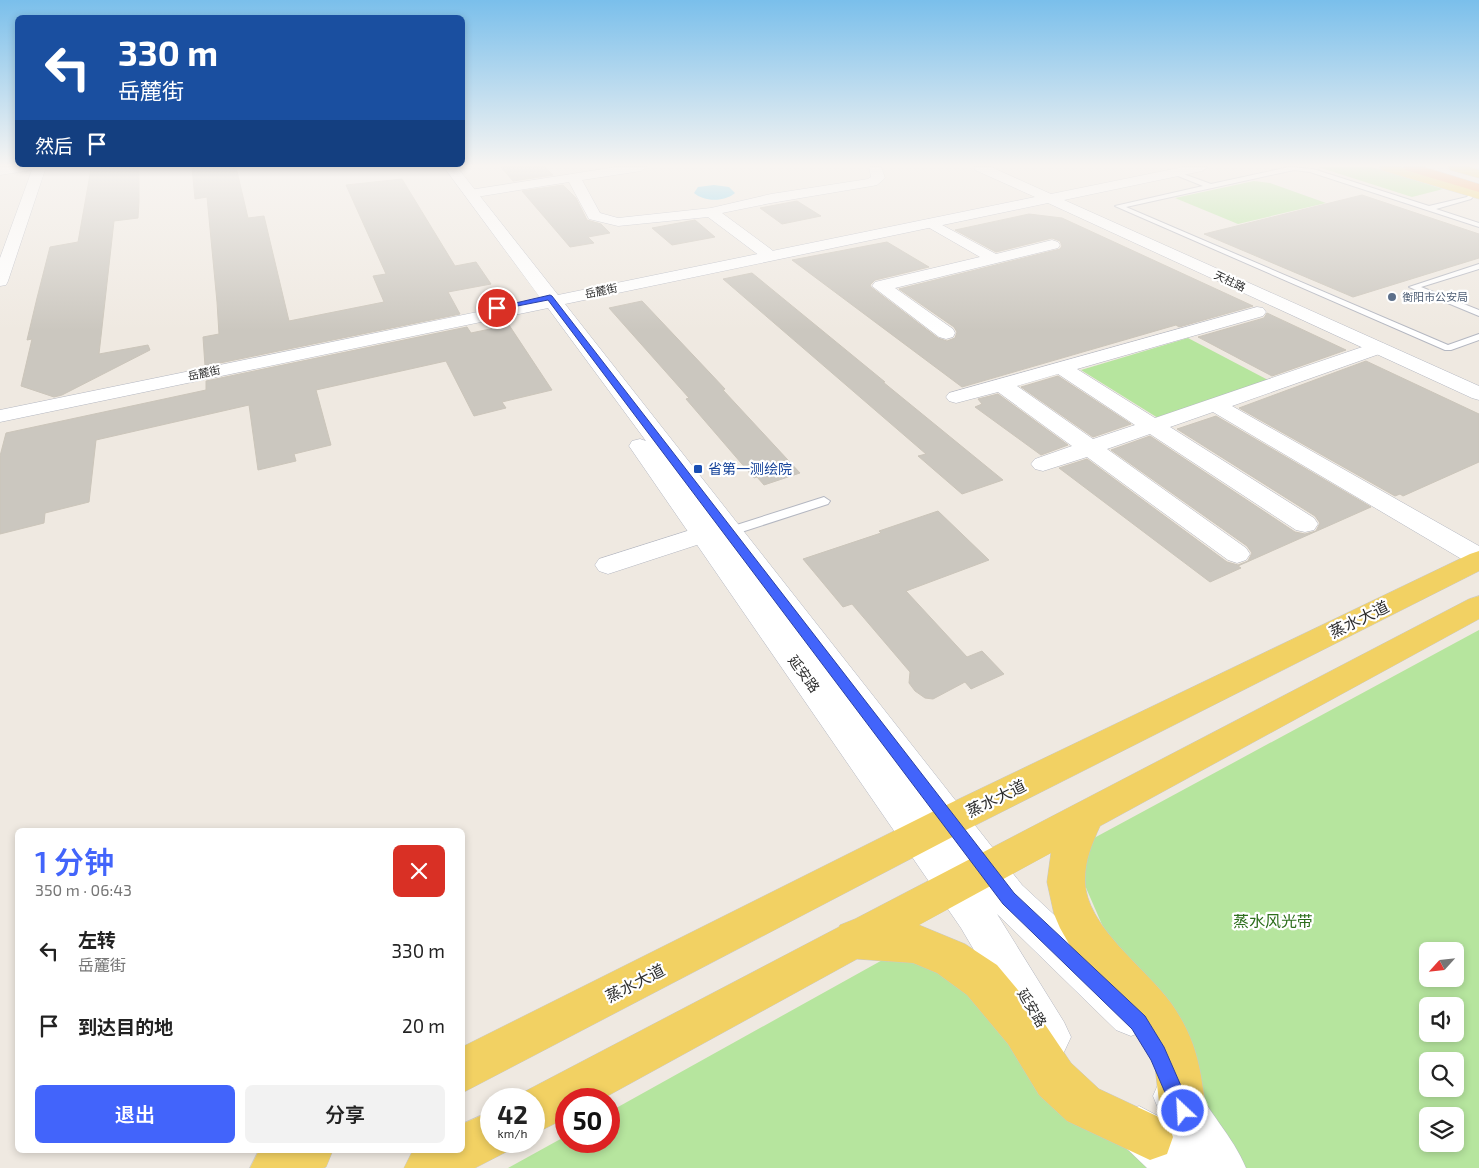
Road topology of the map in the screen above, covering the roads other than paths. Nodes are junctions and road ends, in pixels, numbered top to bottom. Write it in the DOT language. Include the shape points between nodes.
graph roads {
  1 [pos="15,222"];
  2 [pos="21,222"];
  3 [pos="481,222"];
  4 [pos="489,222"];
  5 [pos="725,222"];
  6 [pos="924,222"];
  7 [pos="938,222"];
  8 [pos="1101,222"];
  9 [pos="1155,222"];
  10 [pos="931,223"];
  11 [pos="1052,245"];
  12 [pos="766,253"];
  13 [pos="994,259"];
  14 [pos="0,264"];
  15 [pos="1479,266"];
  16 [pos="0,281"];
  17 [pos="544,301"];
  18 [pos="1256,312"];
  19 [pos="1479,313"];
  20 [pos="946,333"];
  21 [pos="1479,337"];
  22 [pos="1378,348"];
  23 [pos="1060,367"];
  24 [pos="1001,384"];
  25 [pos="1479,394"];
  26 [pos="956,397"];
  27 [pos="1216,405"];
  28 [pos="0,410"];
  29 [pos="0,416"];
  30 [pos="1152,426"];
  31 [pos="1090,448"];
  32 [pos="1043,464"];
  33 [pos="824,501"];
  34 [pos="1305,524"];
  35 [pos="716,533"];
  36 [pos="1237,554"];
  37 [pos="1479,559"];
  38 [pos="608,565"];
  39 [pos="1479,606"];
  40 [pos="1088,814"];
  41 [pos="934,829"];
  42 [pos="970,877"];
  43 [pos="854,939"];
  44 [pos="465,1069"];
  45 [pos="545,1105"];
  46 [pos="1183,1111"];
  47 [pos="1150,1138"];
  48 [pos="480,1140"];
  49 [pos="465,1148"];
  50 [pos="303,1153"];
  51 [pos="456,1153"];
  52 [pos="274,1168"];
  53 [pos="428,1168"];
  54 [pos="1180,1168"];
  55 [pos="1222,1168"];
  1 -- 14 [label="street"];
  2 -- 16 [label="street"];
  3 -- 17 [label="street, 延安路"];
  4 -- 17 [label="street, 延安路"];
  5 -- 12 [label="street"];
  6 -- 12 [label="street, 岳麓街"];
  7 -- 10 [label="street, 岳麓街"];
  8 -- 22 [label="street, 天柱路"];
  9 -- 21 [label="lane" via="1448,348"];
  10 -- 13 [label="street"];
  10 -- 17 [label="street, 岳麓街"];
  11 -- 13 [label="street"];
  12 -- 17 [label="street, 岳麓街"];
  13 -- 20 [label="street" via="881,286"];
  15 -- 19 [label="lane" via="1413,287"];
  17 -- 28 [label="street, 岳麓街"];
  17 -- 29 [label="street, 岳麓街"];
  17 -- 35 [label="street, 延安路"];
  18 -- 23 [label="street"];
  22 -- 25 [label="street, 天柱路"];
  22 -- 27 [label="street"];
  23 -- 24 [label="street"];
  23 -- 30 [label="street"];
  24 -- 26 [label="street"];
  24 -- 31 [label="street"];
  27 -- 30 [label="street"];
  27 -- 37 [label="street"];
  30 -- 31 [label="street"];
  30 -- 34 [label="street"];
  31 -- 32 [label="street"];
  31 -- 36 [label="street"];
  33 -- 35 [label="lane"];
  35 -- 38 [label="street"];
  35 -- 41 [label="street, 延安路"];
  37 -- 41 [label="main road, 蒸水大道"];
  39 -- 40 [label="main road"];
  40 -- 42 [label="main road"];
  40 -- 46 [label="main road" via="1070,851 1066,882 1074,914 1091,944 1154,1017 1174,1052"];
  41 -- 42 [label="street, 延安路"];
  41 -- 44 [label="main road, 蒸水大道"];
  42 -- 43 [label="main road"];
  42 -- 46 [label="street, 延安路" via="1008,898 1138,1023 1158,1053"];
  42 -- 47 [label="street, 延安路" via="975,914 1069,1069 1096,1099"];
  43 -- 45 [label="main road"];
  43 -- 47 [label="main road" via="913,943 951,958 982,980 1023,1029 1055,1079 1083,1105"];
  46 -- 55 [label="street, 延安路"];
  47 -- 54 [label="street, 延安路"];
  48 -- 49 [label="main road"];
  50 -- 52 [label="main road"];
  51 -- 53 [label="main road"];
}
